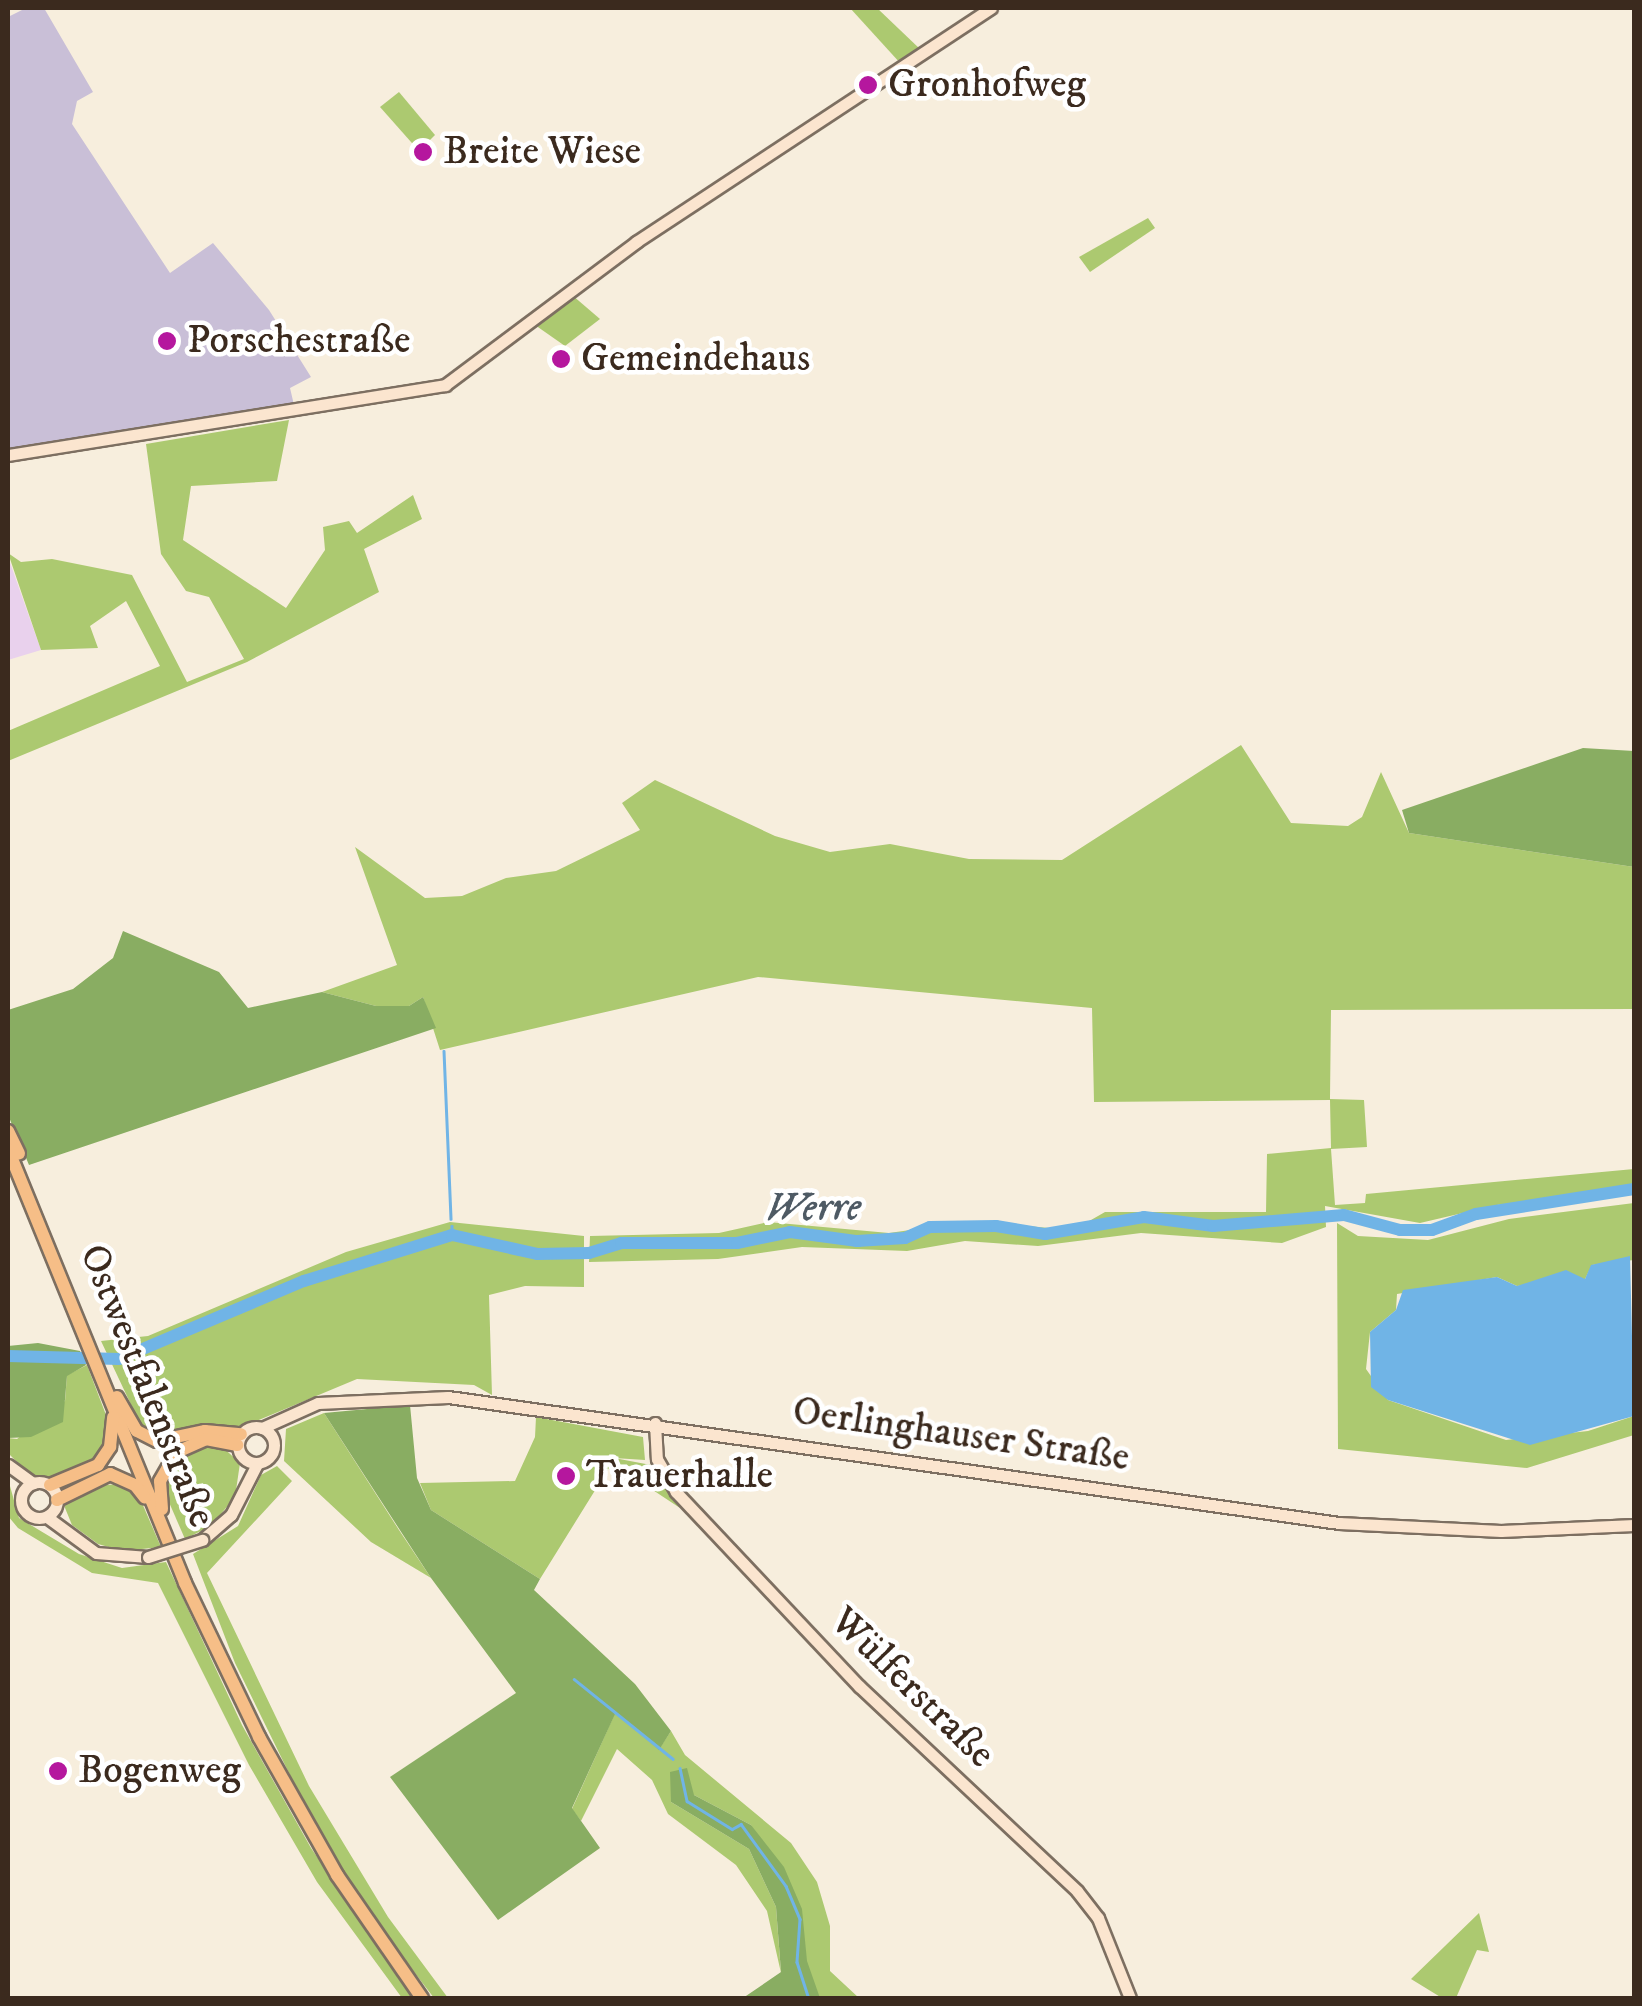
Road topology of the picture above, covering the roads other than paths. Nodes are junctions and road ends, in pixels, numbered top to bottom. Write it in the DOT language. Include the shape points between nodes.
graph roads {
  1 [pos="991,8"];
  2 [pos="8,454"];
  3 [pos="10,1141"];
  4 [pos="113,1399"];
  5 [pos="282,1418"];
  6 [pos="655,1423"];
  7 [pos="262,1428"];
  8 [pos="273,1438"];
  9 [pos="239,1440"];
  10 [pos="251,1462"];
  11 [pos="11,1468"];
  12 [pos="50,1485"];
  13 [pos="28,1486"];
  14 [pos="53,1509"];
  15 [pos="159,1511"];
  16 [pos="1634,1524"];
  17 [pos="1124,1996"];
  18 [pos="422,1998"];
  1 -- 2 [label="main road" via="636,242 445,385"];
  3 -- 4 [label="main road, Ostwestfalenstraße"];
  4 -- 9 [label="main road" via="137,1431 157,1441 205,1431"];
  4 -- 12 [label="main road" via="114,1426 102,1460 81,1476"];
  4 -- 15 [label="main road, Ostwestfalenstraße"];
  5 -- 6 [label="main road, Oerlinghauser Straße" via="318,1402 415,1395"];
  5 -- 7 [label="main road, Oerlinghauser Straße"];
  5 -- 8 [label="main road"];
  6 -- 16 [label="main road, Oerlinghauser Straße" via="1339,1523 1501,1531"];
  6 -- 17 [label="main road, Wülferstraße" via="657,1459 676,1492 859,1686 1077,1891 1098,1918"];
  7 -- 8 [label="main road"];
  7 -- 9 [label="main road, Oerlinghauser Straße"];
  8 -- 10 [label="main road" via="272,1454"];
  9 -- 10 [label="main road"];
  9 -- 15 [label="main road" via="206,1440 177,1452 160,1480"];
  10 -- 14 [label="main road, bridge" via="232,1516 202,1540 148,1557 96,1553 64,1530"];
  11 -- 13 [label="main road"];
  12 -- 13 [label="main road"];
  12 -- 14 [label="main road"];
  13 -- 14 [label="main road" via="24,1510"];
  14 -- 15 [label="main road" via="96,1477 120,1476"];
  15 -- 18 [label="main road, Ostwestfalenstraße" via="225,1667 304,1821"];
}
